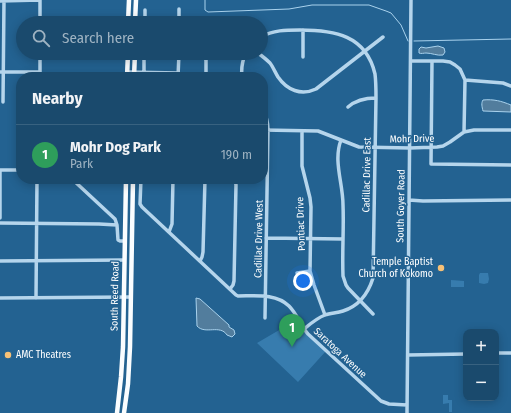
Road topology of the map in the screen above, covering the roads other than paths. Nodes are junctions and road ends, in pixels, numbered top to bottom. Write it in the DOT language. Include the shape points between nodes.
graph roads {
  1 [pos="40,0"];
  2 [pos="129,0"];
  3 [pos="136,0"];
  4 [pos="411,0"];
  5 [pos="3,1"];
  6 [pos="179,9"];
  7 [pos="145,10"];
  8 [pos="40,16"];
  9 [pos="128,16"];
  10 [pos="135,16"];
  11 [pos="145,16"];
  12 [pos="179,16"];
  13 [pos="304,30"];
  14 [pos="268,34"];
  15 [pos="383,37"];
  16 [pos="364,51"];
  17 [pos="303,57"];
  18 [pos="40,60"];
  19 [pos="128,60"];
  20 [pos="135,60"];
  21 [pos="144,60"];
  22 [pos="179,60"];
  23 [pos="206,60"];
  24 [pos="244,60"];
  25 [pos="266,60"];
  26 [pos="411,61"];
  27 [pos="432,61"];
  28 [pos="2,72"];
  29 [pos="40,72"];
  30 [pos="127,72"];
  31 [pos="134,72"];
  32 [pos="144,72"];
  33 [pos="178,72"];
  34 [pos="206,72"];
  35 [pos="242,72"];
  36 [pos="465,80"];
  37 [pos="511,86"];
  38 [pos="376,98"];
  39 [pos="3,102"];
  40 [pos="348,107"];
  41 [pos="268,122"];
  42 [pos="268,130"];
  43 [pos="511,130"];
  44 [pos="302,131"];
  45 [pos="464,132"];
  46 [pos="341,140"];
  47 [pos="375,147"];
  48 [pos="431,147"];
  49 [pos="410,148"];
  50 [pos="511,165"];
  51 [pos="0,170"];
  52 [pos="16,170"];
  53 [pos="37,184"];
  54 [pos="77,184"];
  55 [pos="126,184"];
  56 [pos="132,184"];
  57 [pos="141,184"];
  58 [pos="173,184"];
  59 [pos="205,184"];
  60 [pos="236,184"];
  61 [pos="267,184"];
  62 [pos="132,189"];
  63 [pos="141,189"];
  64 [pos="409,200"];
  65 [pos="511,200"];
  66 [pos="0,218"];
  67 [pos="0,223"];
  68 [pos="37,224"];
  69 [pos="117,225"];
  70 [pos="169,232"];
  71 [pos="266,238"];
  72 [pos="310,238"];
  73 [pos="343,239"];
  74 [pos="124,241"];
  75 [pos="124,260"];
  76 [pos="200,260"];
  77 [pos="0,261"];
  78 [pos="36,261"];
  79 [pos="310,271"];
  80 [pos="297,273"];
  81 [pos="230,289"];
  82 [pos="266,296"];
  83 [pos="124,297"];
  84 [pos="0,298"];
  85 [pos="36,298"];
  86 [pos="130,298"];
  87 [pos="361,301"];
  88 [pos="373,314"];
  89 [pos="325,315"];
  90 [pos="266,318"];
  91 [pos="304,329"];
  92 [pos="499,353"];
  93 [pos="511,353"];
  94 [pos="463,354"];
  95 [pos="408,355"];
  96 [pos="407,405"];
  97 [pos="117,413"];
  98 [pos="124,413"];
  99 [pos="407,413"];
  1 -- 5 [label="street"];
  1 -- 8 [label="street"];
  2 -- 9 [label="main road"];
  3 -- 10 [label="main road"];
  4 -- 26 [label="street, South Goyer Road"];
  5 -- 28 [label="street"];
  6 -- 12 [label="street"];
  7 -- 11 [label="street"];
  13 -- 14 [label="street" via="282,30"];
  13 -- 16 [label="street, Cadillac Drive East" via="341,35"];
  13 -- 17 [label="street"];
  15 -- 16 [label="street"];
  16 -- 25 [label="street" via="316,89 305,92 284,85"];
  16 -- 38 [label="street, Cadillac Drive East" via="375,74"];
  18 -- 29 [label="street"];
  19 -- 30 [label="main road"];
  20 -- 31 [label="main road"];
  21 -- 32 [label="street"];
  22 -- 33 [label="street"];
  23 -- 34 [label="street"];
  24 -- 35 [label="street"];
  26 -- 27 [label="street"];
  26 -- 49 [label="street, South Goyer Road"];
  27 -- 36 [label="street" via="450,62 460,69"];
  27 -- 48 [label="street"];
  28 -- 29 [label="street"];
  28 -- 39 [label="street"];
  36 -- 37 [label="street"];
  36 -- 45 [label="street"];
  38 -- 40 [label="street" via="360,100"];
  38 -- 47 [label="street, Cadillac Drive East"];
  41 -- 42 [label="street, Cadillac Drive West"];
  42 -- 44 [label="street, Mohr Drive"];
  43 -- 45 [label="street, Mohr Drive"];
  44 -- 46 [label="street, Mohr Drive" via="318,131"];
  44 -- 72 [label="street, Pontiac Drive" via="302,166 311,207"];
  45 -- 48 [label="street, Mohr Drive" via="443,146"];
  46 -- 47 [label="street, Mohr Drive" via="359,147"];
  46 -- 73 [label="street" via="339,172 343,203"];
  47 -- 49 [label="street, Mohr Drive"];
  47 -- 87 [label="street, Cadillac Drive East" via="374,274 371,286"];
  48 -- 49 [label="street, Mohr Drive"];
  48 -- 50 [label="street" via="430,164"];
  49 -- 64 [label="street, South Goyer Road"];
  51 -- 52 [label="street"];
  51 -- 66 [label="street"];
  53 -- 68 [label="street"];
  54 -- 69 [label="street" via="114,219"];
  55 -- 74 [label="main road, South Reed Road"];
  56 -- 62 [label="main road, South Reed Road"];
  57 -- 63 [label="street"];
  58 -- 70 [label="street" via="172,224"];
  59 -- 76 [label="street" via="203,252"];
  60 -- 81 [label="street" via="234,281"];
  61 -- 71 [label="street, Cadillac Drive West"];
  62 -- 63 [label="street"];
  62 -- 86 [label="main road, South Reed Road"];
  63 -- 70 [label="street, Saratoga Avenue" via="140,204"];
  64 -- 65 [label="street"];
  64 -- 95 [label="street, South Goyer Road"];
  67 -- 68 [label="street"];
  68 -- 69 [label="street"];
  68 -- 78 [label="street"];
  69 -- 74 [label="street" via="118,240"];
  70 -- 76 [label="street, Saratoga Avenue"];
  71 -- 72 [label="street"];
  71 -- 82 [label="street, Cadillac Drive West"];
  72 -- 73 [label="street"];
  72 -- 79 [label="street, Pontiac Drive"];
  73 -- 87 [label="street" via="344,280"];
  74 -- 75 [label="main road, South Reed Road"];
  75 -- 78 [label="street"];
  75 -- 83 [label="main road, South Reed Road"];
  76 -- 81 [label="street, Saratoga Avenue"];
  77 -- 78 [label="street"];
  78 -- 85 [label="street"];
  79 -- 80 [label="street"];
  79 -- 89 [label="street, Pontiac Drive"];
  81 -- 82 [label="street, Saratoga Avenue" via="238,296"];
  82 -- 90 [label="street, Cadillac Drive West"];
  82 -- 91 [label="street, Saratoga Avenue" via="288,306"];
  83 -- 85 [label="street"];
  83 -- 86 [label="street"];
  83 -- 97 [label="main road, South Reed Road"];
  84 -- 85 [label="street"];
  86 -- 98 [label="main road, South Reed Road" via="130,347"];
  87 -- 88 [label="street"];
  87 -- 89 [label="street, Cadillac Drive East" via="344,311"];
  89 -- 91 [label="street, Cadillac Drive East"];
  91 -- 96 [label="street, Saratoga Avenue" via="381,401"];
  92 -- 93 [label="street"];
  94 -- 95 [label="street"];
  95 -- 96 [label="street, South Goyer Road"];
  96 -- 99 [label="street, South Goyer Road"];
}
